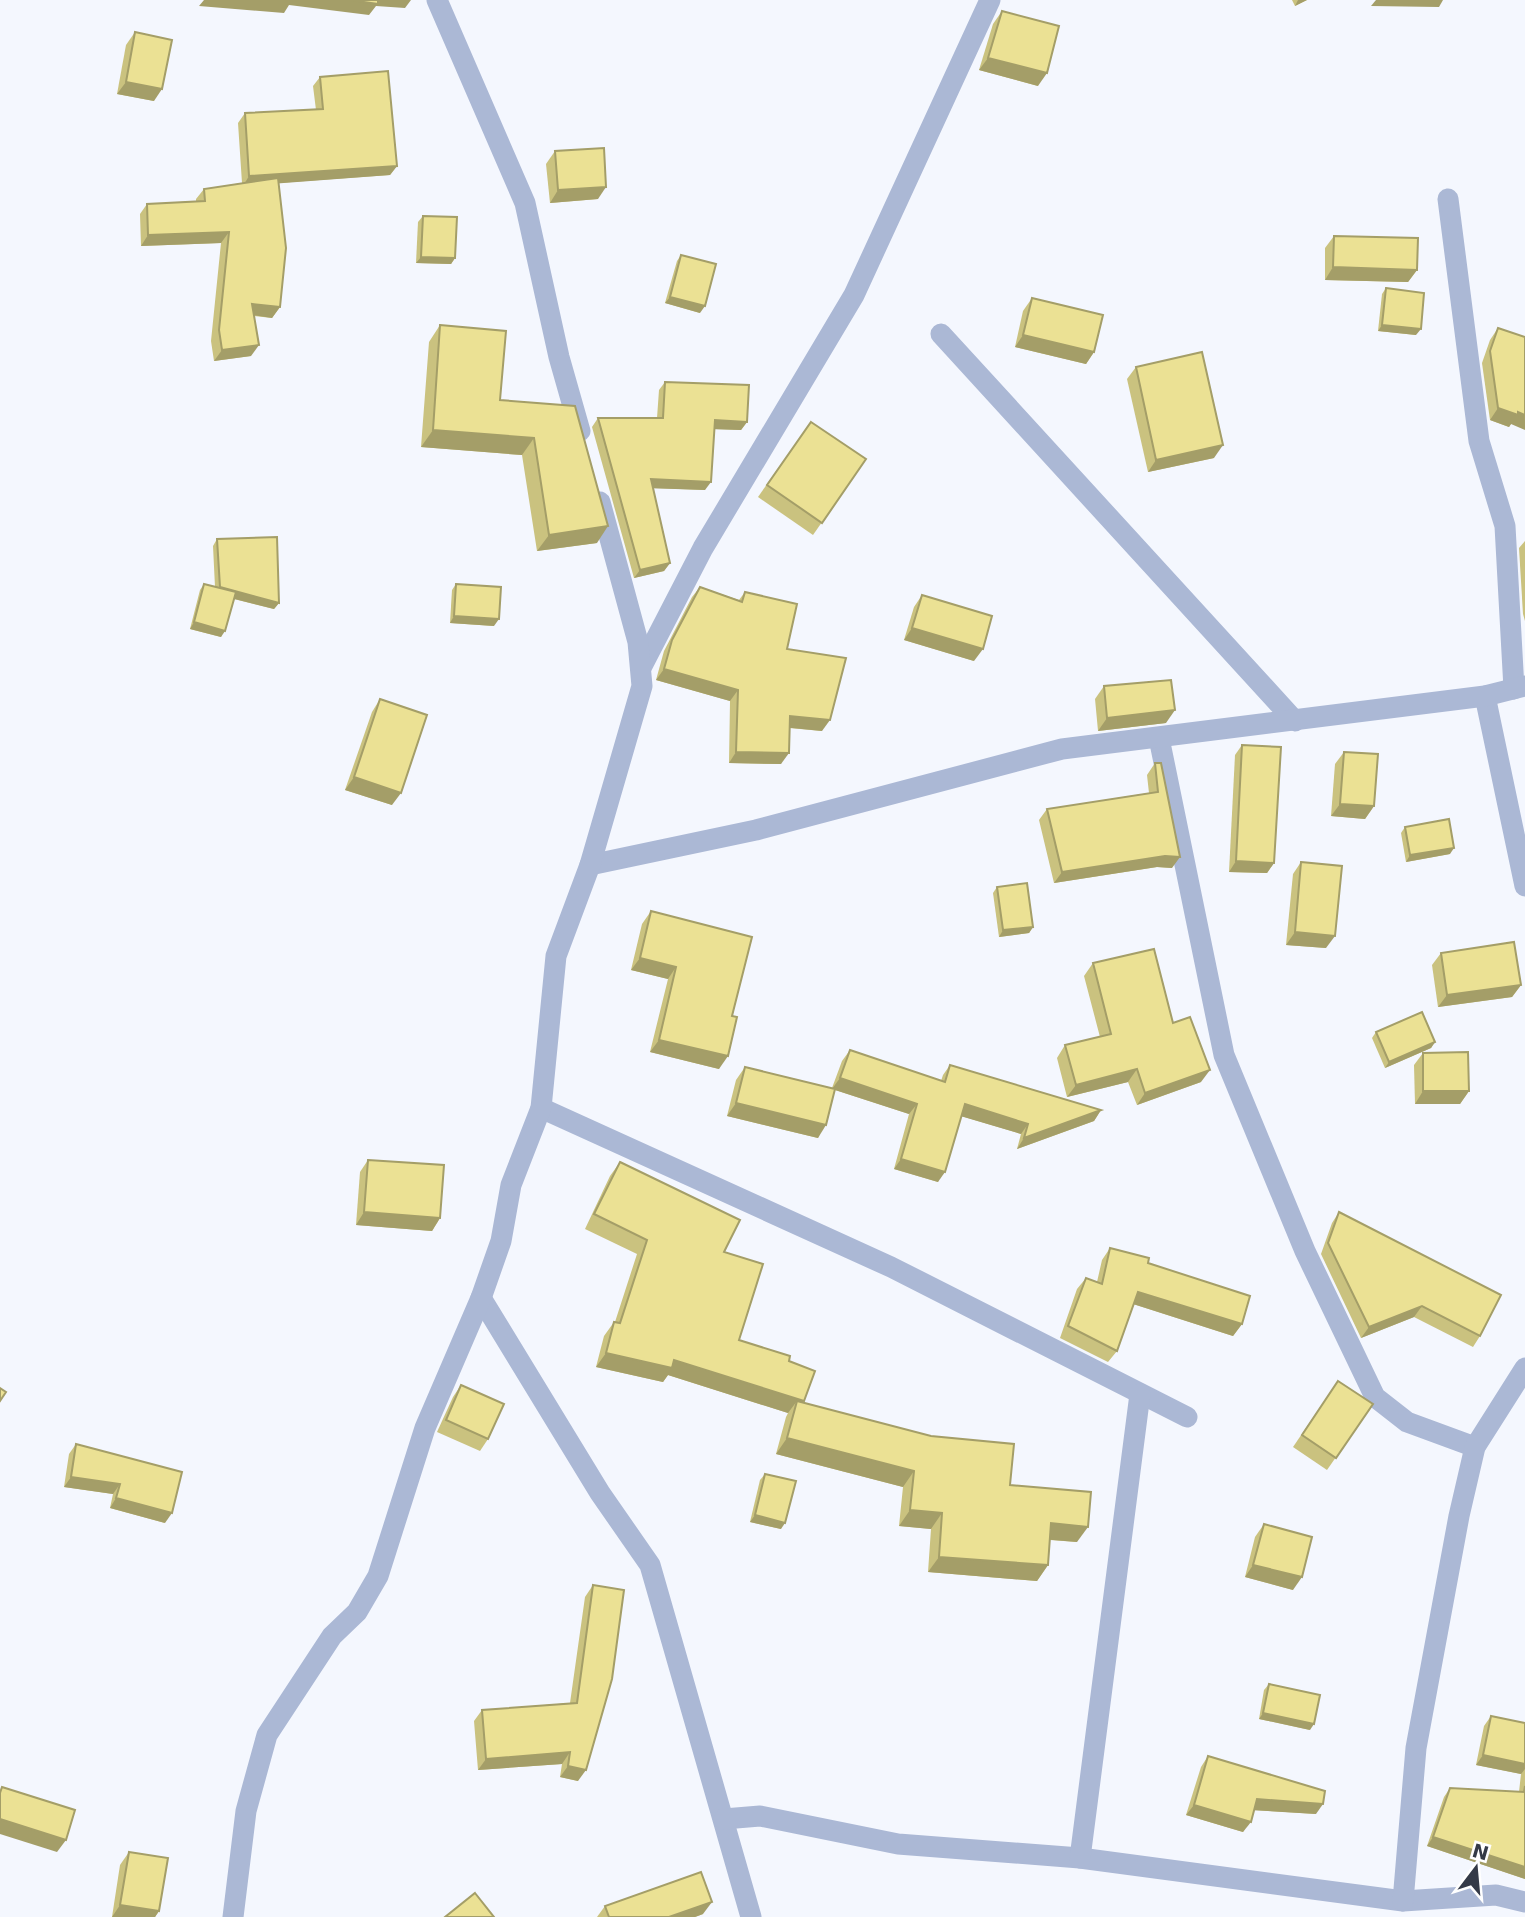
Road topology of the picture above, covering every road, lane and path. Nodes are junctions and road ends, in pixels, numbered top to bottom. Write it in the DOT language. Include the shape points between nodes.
graph roads {
  1 [pos="437,0"];
  2 [pos="990,0"];
  3 [pos="1448,199"];
  4 [pos="941,334"];
  5 [pos="584,448"];
  6 [pos="595,487"];
  7 [pos="642,666"];
  8 [pos="1519,688"];
  9 [pos="1485,696"];
  10 [pos="1295,721"];
  11 [pos="1159,738"];
  12 [pos="590,865"];
  13 [pos="1525,886"];
  14 [pos="541,1108"];
  15 [pos="481,1298"];
  16 [pos="1525,1368"];
  17 [pos="1140,1394"];
  18 [pos="1187,1417"];
  19 [pos="1475,1447"];
  20 [pos="724,1819"];
  21 [pos="1080,1858"];
  22 [pos="1403,1901"];
  23 [pos="1525,1902"];
  24 [pos="233,1917"];
  25 [pos="751,1917"];
  1 -- 5 [label="street" via="525,203"];
  2 -- 7 [label="street" via="854,295 703,548"];
  3 -- 8 [label="street" via="1479,441 1505,526"];
  4 -- 10 [label="street"];
  6 -- 7 [label="street"];
  7 -- 12 [label="street" via="642,687"];
  8 -- 9 [label="street"];
  9 -- 10 [label="street"];
  9 -- 13 [label="street"];
  10 -- 11 [label="street"];
  11 -- 12 [label="street" via="1062,748 756,830"];
  11 -- 19 [label="street" via="1224,1055 1305,1251 1375,1397 1407,1422"];
  12 -- 14 [label="street" via="556,956"];
  14 -- 15 [label="street" via="511,1185 501,1241"];
  14 -- 17 [label="street" via="891,1267"];
  15 -- 20 [label="street" via="600,1493 650,1565"];
  15 -- 24 [label="street" via="425,1429 377,1576 357,1612 332,1636 267,1735 246,1811"];
  16 -- 19 [label="street"];
  17 -- 18 [label="street"];
  17 -- 21 [label="street"];
  19 -- 22 [label="street" via="1416,1748"];
  20 -- 21 [label="street" via="760,1816 898,1844"];
  20 -- 25 [label="street"];
  21 -- 22 [label="street"];
  22 -- 23 [label="street" via="1496,1895"];
}
